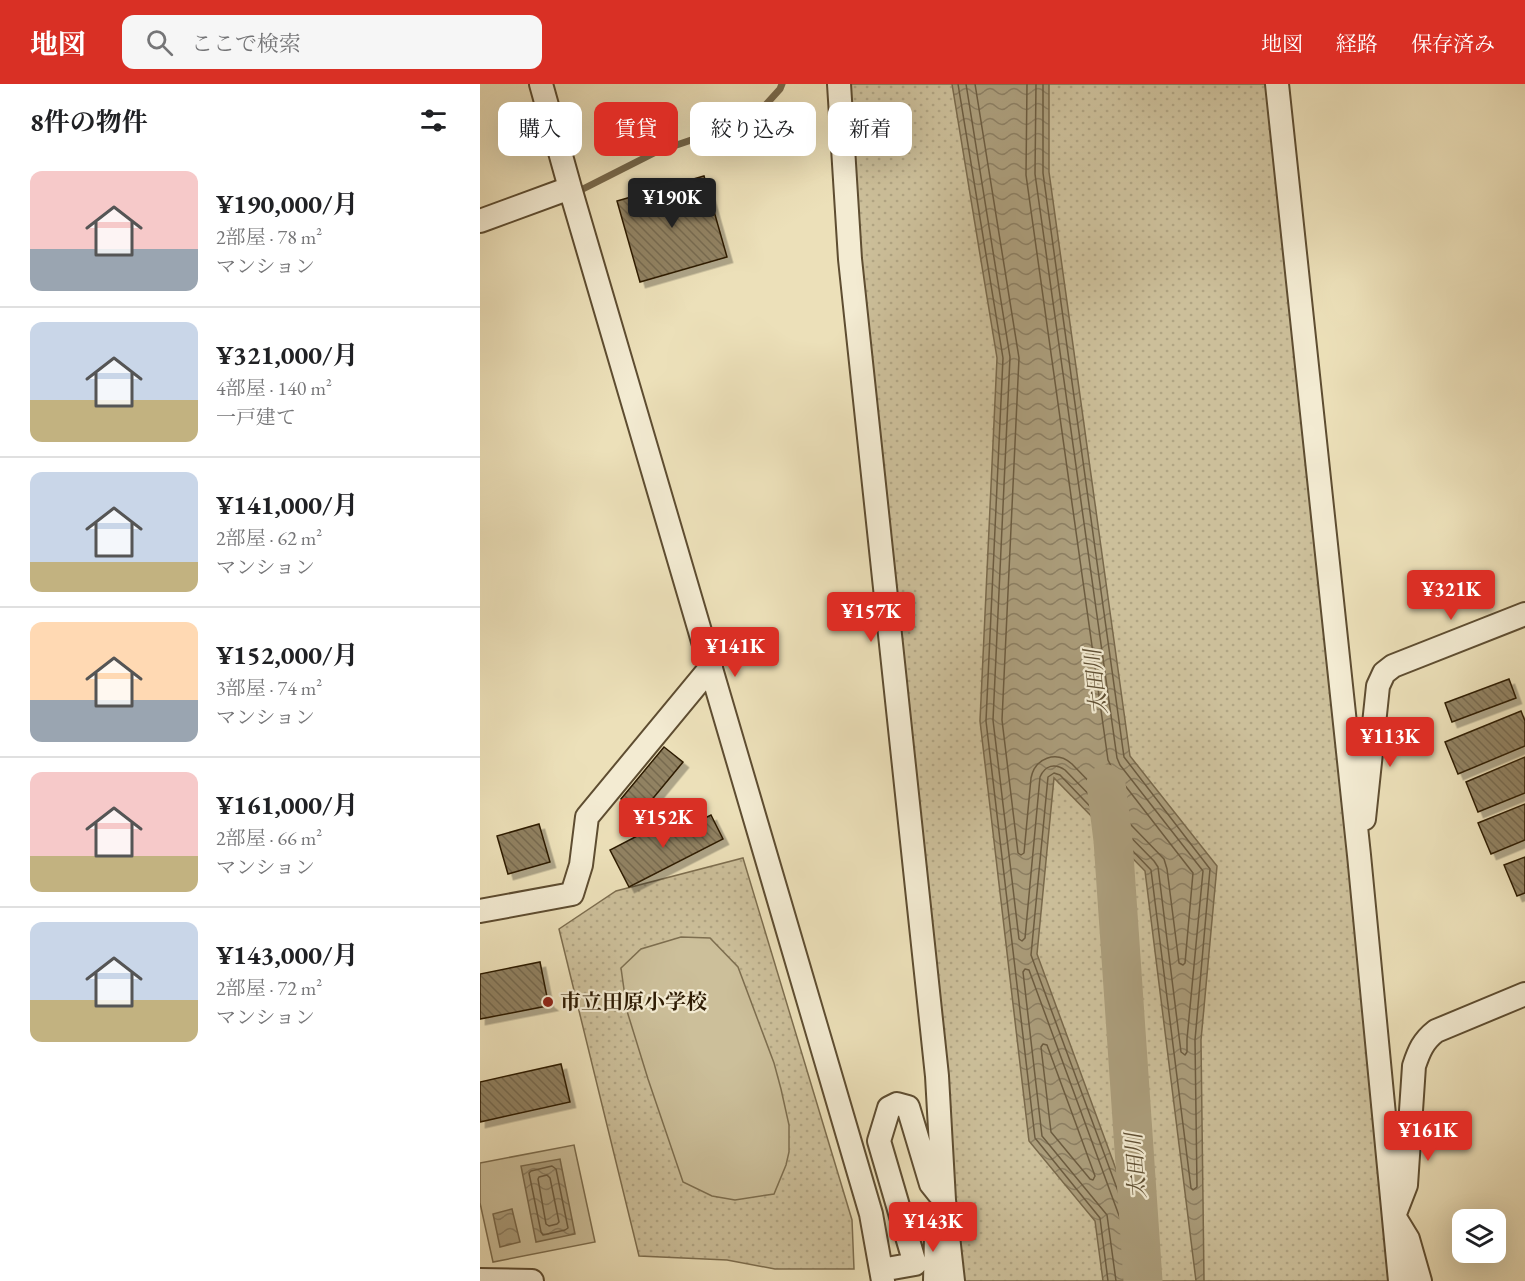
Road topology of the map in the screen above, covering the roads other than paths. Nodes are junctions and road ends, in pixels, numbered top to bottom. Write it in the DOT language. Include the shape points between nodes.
graph roads {
  1 [pos="541,84"];
  2 [pos="839,84"];
  3 [pos="1277,84"];
  4 [pos="570,188"];
  5 [pos="480,221"];
  6 [pos="1525,614"];
  7 [pos="711,667"];
  8 [pos="1359,855"];
  9 [pos="480,911"];
  10 [pos="1525,994"];
  11 [pos="944,1200"];
  12 [pos="1394,1216"];
  13 [pos="882,1275"];
  14 [pos="480,1280"];
  15 [pos="525,1281"];
  16 [pos="532,1281"];
  17 [pos="935,1281"];
  18 [pos="953,1281"];
  19 [pos="1400,1281"];
  20 [pos="1420,1281"];
  1 -- 4 [label="street"];
  2 -- 11 [label="street" via="850,258 937,1076"];
  3 -- 8 [label="street"];
  4 -- 5 [label="street"];
  4 -- 7 [label="street"];
  6 -- 8 [label="street" via="1384,673 1378,686"];
  7 -- 9 [label="street" via="587,817 581,865 572,894"];
  7 -- 13 [label="street" via="872,1214"];
  8 -- 12 [label="street"];
  10 -- 12 [label="street" via="1436,1031 1420,1048 1414,1066 1406,1185"];
  11 -- 13 [label="street" via="932,1184 908,1107 897,1104 889,1108 879,1141 915,1264"];
  11 -- 17 [label="street" via="937,1233"];
  11 -- 18 [label="street"];
  12 -- 19 [label="street"];
  12 -- 20 [label="street" via="1408,1239"];
  14 -- 15 [label="street"];
  15 -- 16 [label="street"];
}
